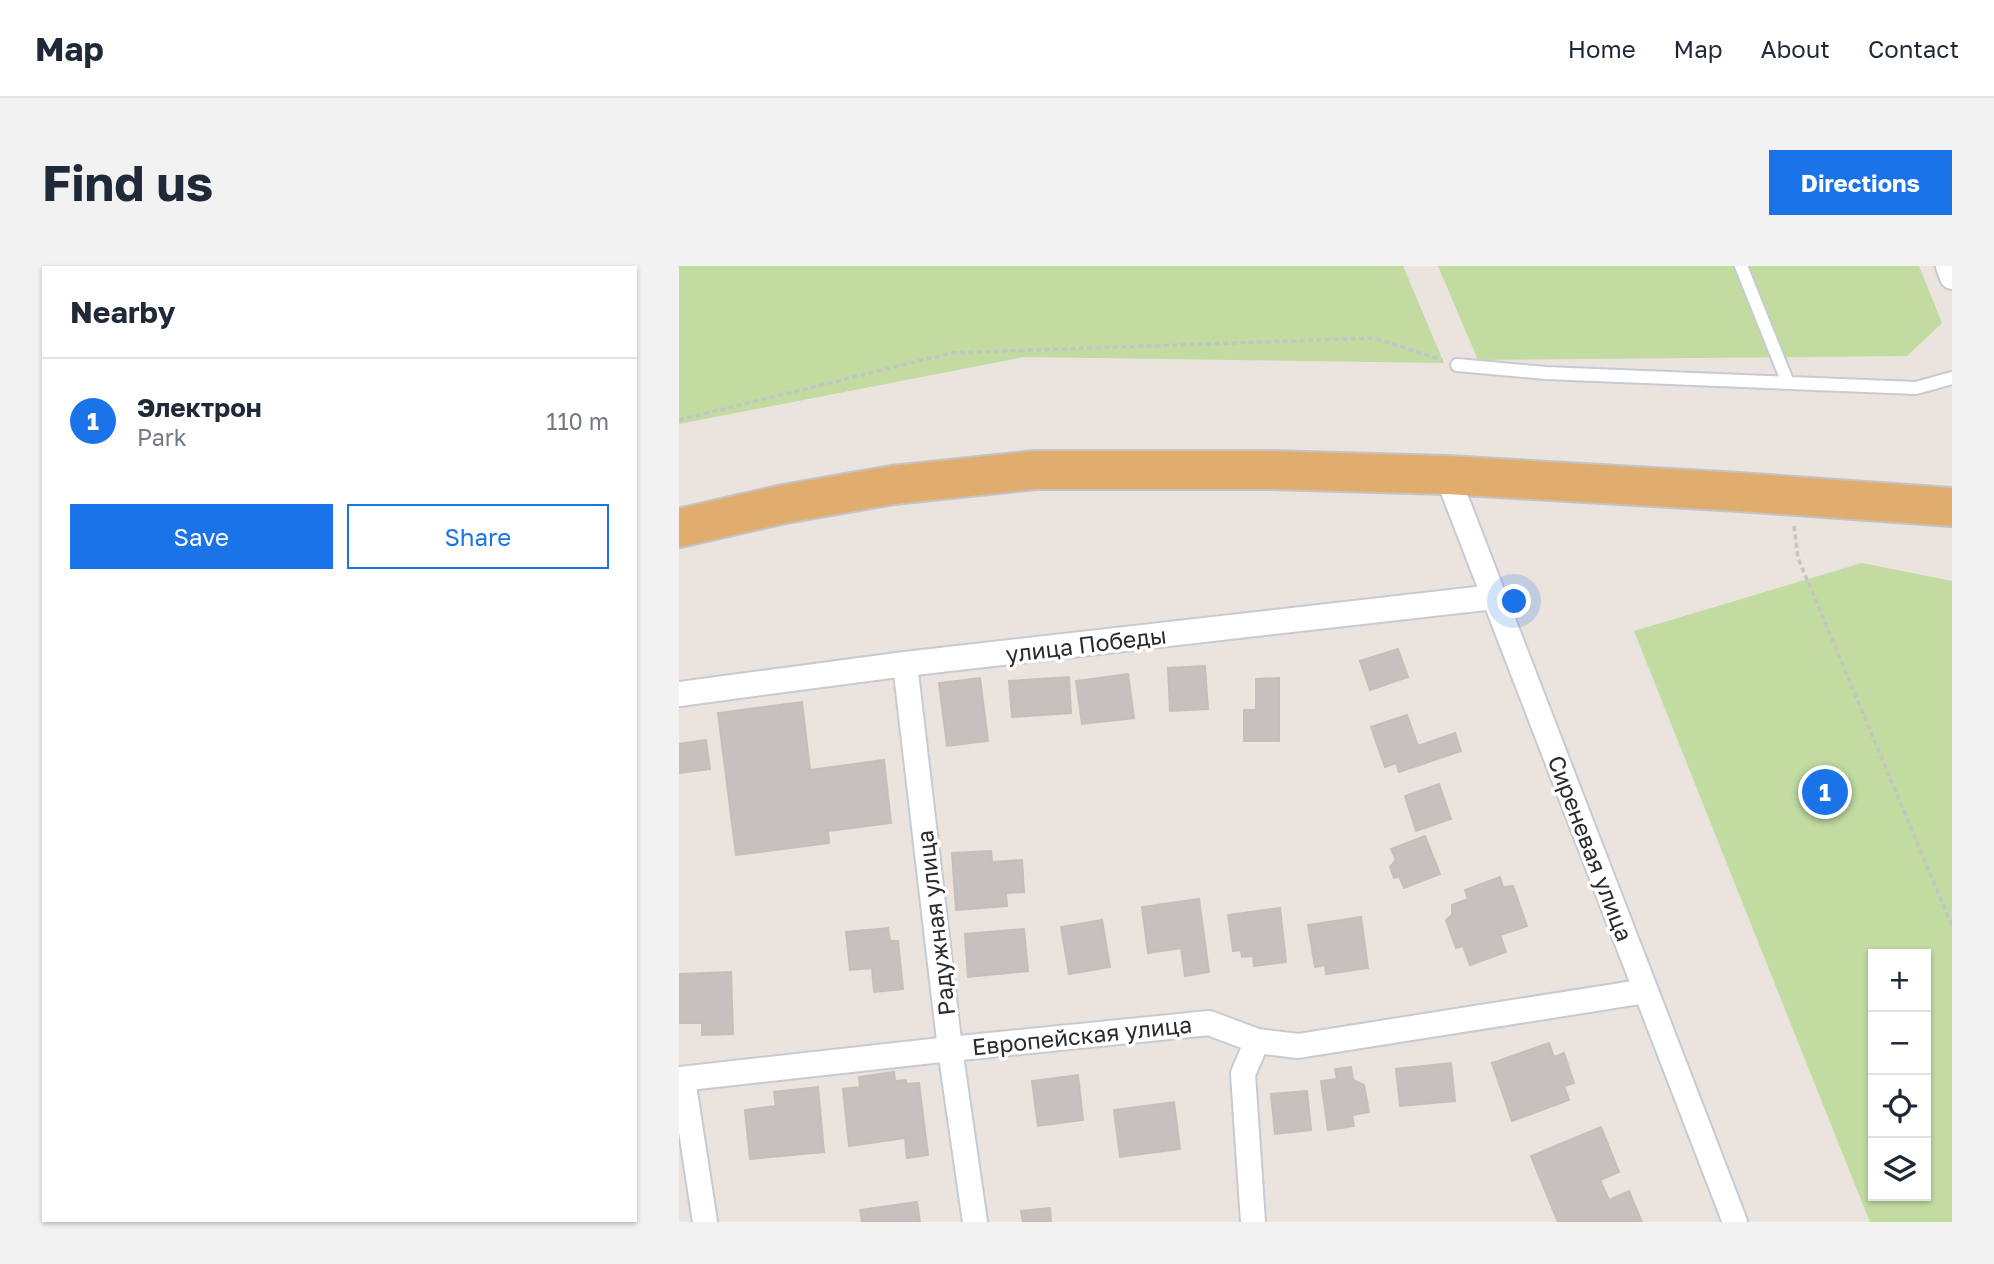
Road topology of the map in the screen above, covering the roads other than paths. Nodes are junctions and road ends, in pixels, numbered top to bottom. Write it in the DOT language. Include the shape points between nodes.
graph roads {
  1 [pos="1741,266"];
  2 [pos="1948,266"];
  3 [pos="1952,277"];
  4 [pos="1457,365"];
  5 [pos="1952,378"];
  6 [pos="1788,383"];
  7 [pos="1447,475"];
  8 [pos="1952,507"];
  9 [pos="679,528"];
  10 [pos="1494,597"];
  11 [pos="905,664"];
  12 [pos="679,694"];
  13 [pos="1646,991"];
  14 [pos="1257,1041"];
  15 [pos="950,1049"];
  16 [pos="681,1079"];
  17 [pos="705,1222"];
  18 [pos="975,1222"];
  19 [pos="1252,1222"];
  20 [pos="1735,1222"];
  1 -- 6 [label="lane"];
  2 -- 3 [label="street"];
  4 -- 6 [label="lane"];
  5 -- 6 [label="lane" via="1916,388"];
  7 -- 8 [label="main road"];
  7 -- 9 [label="main road" via="1035,470 893,485"];
  7 -- 10 [label="street, Сиреневая улица"];
  10 -- 11 [label="street, улица Победы"];
  10 -- 13 [label="street, Сиреневая улица"];
  11 -- 12 [label="street, улица Победы"];
  11 -- 15 [label="street, Радужная улица"];
  13 -- 14 [label="street, Европейская улица" via="1298,1046"];
  13 -- 20 [label="street, Сиреневая улица"];
  14 -- 15 [label="street, Европейская улица" via="1209,1023"];
  14 -- 19 [label="street" via="1243,1074"];
  15 -- 16 [label="street, Европейская улица"];
  15 -- 18 [label="street, Радужная улица"];
  16 -- 17 [label="street"];
}
